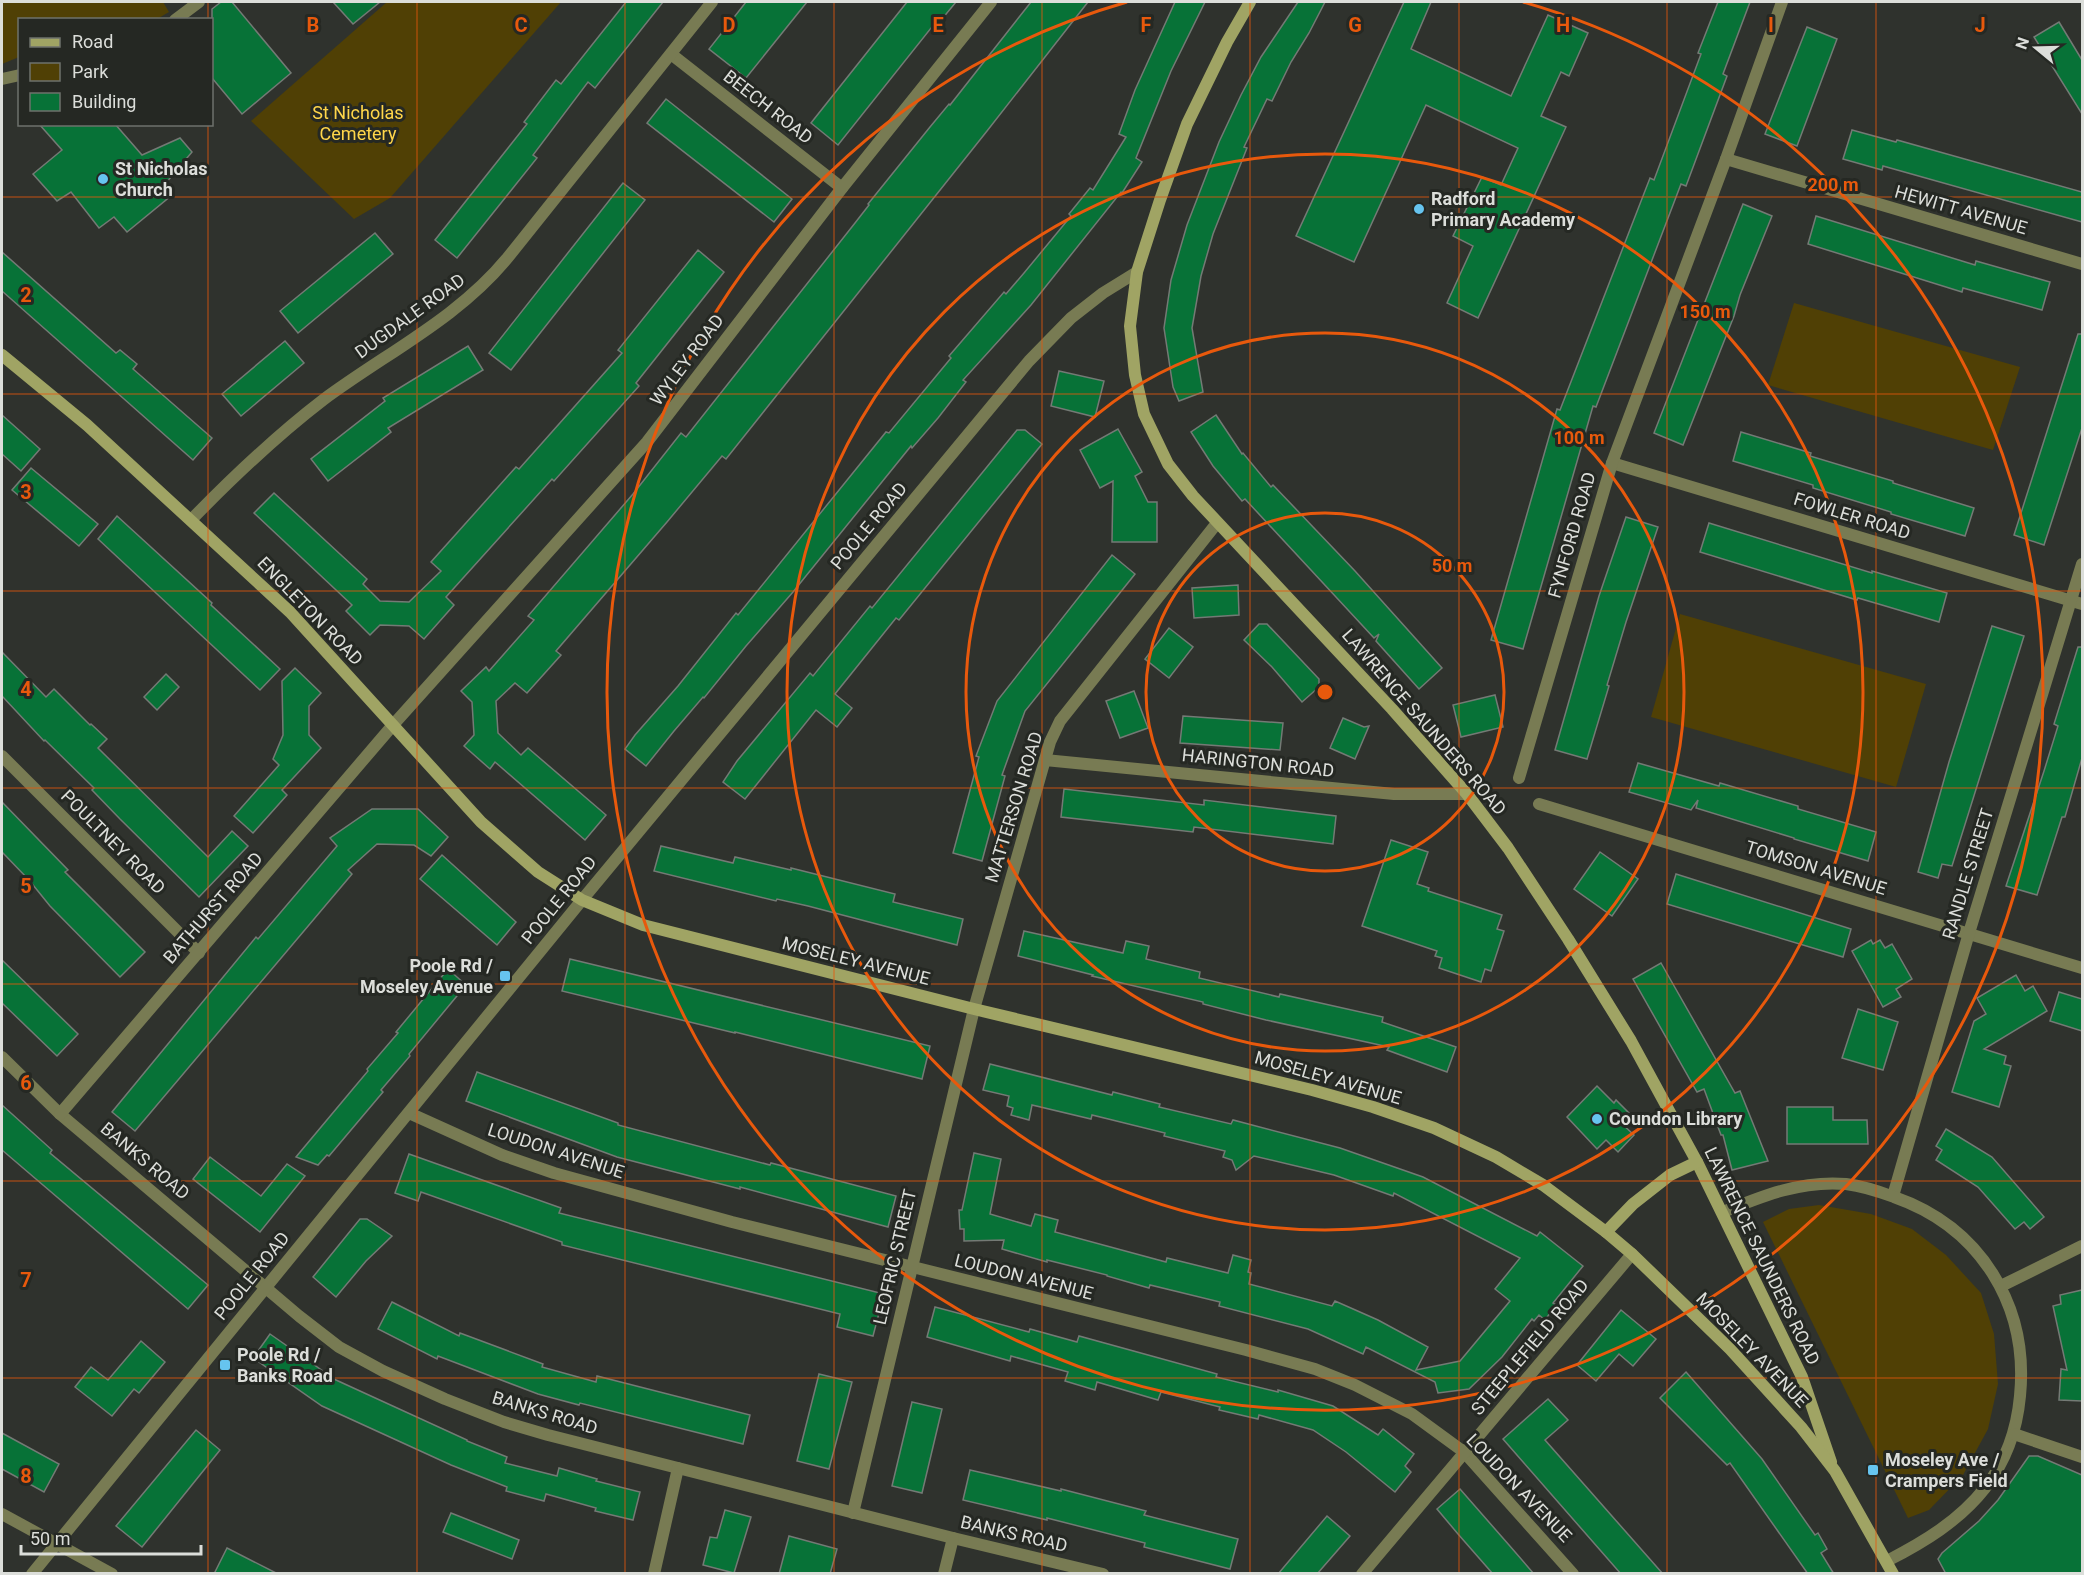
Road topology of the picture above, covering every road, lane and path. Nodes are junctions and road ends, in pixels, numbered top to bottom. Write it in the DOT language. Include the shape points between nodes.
graph roads {
  1 [pos="199,2"];
  2 [pos="712,2"];
  3 [pos="991,2"];
  4 [pos="1250,2"];
  5 [pos="1782,2"];
  6 [pos="178,18"];
  7 [pos="671,54"];
  8 [pos="18,75"];
  9 [pos="2,79"];
  10 [pos="1726,159"];
  11 [pos="842,188"];
  12 [pos="2082,264"];
  13 [pos="1137,272"];
  14 [pos="2,355"];
  15 [pos="1612,463"];
  16 [pos="192,520"];
  17 [pos="1217,523"];
  18 [pos="2082,564"];
  19 [pos="2077,602"];
  20 [pos="393,724"];
  21 [pos="2,756"];
  22 [pos="1045,760"];
  23 [pos="1519,778"];
  24 [pos="1467,794"];
  25 [pos="1539,804"];
  26 [pos="582,900"];
  27 [pos="1969,933"];
  28 [pos="199,953"];
  29 [pos="2082,968"];
  30 [pos="974,1009"];
  31 [pos="2,1057"];
  32 [pos="409,1113"];
  33 [pos="60,1114"];
  34 [pos="1697,1162"];
  35 [pos="1893,1196"];
  36 [pos="1723,1212"];
  37 [pos="1606,1232"];
  38 [pos="2082,1246"];
  39 [pos="1632,1254"];
  40 [pos="911,1267"];
  41 [pos="2001,1286"];
  42 [pos="266,1287"];
  43 [pos="2014,1434"];
  44 [pos="1464,1452"];
  45 [pos="2082,1457"];
  46 [pos="678,1468"];
  47 [pos="1835,1472"];
  48 [pos="853,1513"];
  49 [pos="2,1514"];
  50 [pos="953,1538"];
  51 [pos="56,1545"];
  52 [pos="1887,1561"];
  53 [pos="32,1574"];
  54 [pos="112,1574"];
  55 [pos="654,1574"];
  56 [pos="944,1574"];
  57 [pos="1102,1574"];
  58 [pos="1362,1574"];
  59 [pos="1573,1574"];
  60 [pos="1893,1574"];
  1 -- 6 [label="street"];
  2 -- 7 [label="street, DUGDALE ROAD"];
  3 -- 11 [label="street, WYLEY ROAD"];
  4 -- 13 [label="main road, LAWRENCE SAUNDERS ROAD" via="1188,124"];
  5 -- 10 [label="street, FYNFORD ROAD"];
  7 -- 11 [label="street, BEECH ROAD"];
  7 -- 16 [label="street, DUGDALE ROAD" via="477,291 321,402"];
  8 -- 9 [label="street"];
  10 -- 12 [label="street, HEWITT AVENUE"];
  10 -- 15 [label="street, FYNFORD ROAD"];
  11 -- 20 [label="street, WYLEY ROAD" via="647,442"];
  13 -- 17 [label="main road, LAWRENCE SAUNDERS ROAD" via="1130,326 1144,414 1168,464"];
  13 -- 26 [label="street, POOLE ROAD" via="1071,318 1029,361"];
  14 -- 16 [label="main road, ENGLETON ROAD"];
  15 -- 19 [label="street, FOWLER ROAD"];
  15 -- 23 [label="street, FYNFORD ROAD"];
  16 -- 20 [label="main road, ENGLETON ROAD" via="290,612"];
  17 -- 22 [label="street, MATTERSON ROAD" via="1060,721"];
  17 -- 24 [label="main road, LAWRENCE SAUNDERS ROAD"];
  18 -- 19 [label="street, RANDLE STREET"];
  19 -- 27 [label="street, RANDLE STREET"];
  20 -- 26 [label="main road, ENGLETON ROAD" via="481,822 538,872"];
  20 -- 28 [label="street, BATHURST ROAD"];
  21 -- 28 [label="street, POULTNEY ROAD"];
  22 -- 24 [label="street, HARINGTON ROAD" via="1394,794"];
  22 -- 30 [label="street, MATTERSON ROAD"];
  24 -- 34 [label="main road, LAWRENCE SAUNDERS ROAD" via="1568,939 1631,1041"];
  25 -- 27 [label="street, TOMSON AVENUE"];
  26 -- 30 [label="main road, MOSELEY AVENUE" via="643,925"];
  26 -- 32 [label="street, POOLE ROAD"];
  27 -- 29 [label="street, TOMSON AVENUE"];
  27 -- 35 [label="street, RANDLE STREET"];
  28 -- 33 [label="street, BATHURST ROAD"];
  30 -- 37 [label="main road, MOSELEY AVENUE" via="1312,1090 1434,1128 1544,1185"];
  30 -- 40 [label="street, LEOFRIC STREET"];
  31 -- 33 [label="street, BANKS ROAD"];
  32 -- 40 [label="street, LOUDON AVENUE" via="491,1151 554,1173"];
  32 -- 42 [label="street, POOLE ROAD"];
  33 -- 42 [label="street, BANKS ROAD"];
  34 -- 36 [label="main road, LAWRENCE SAUNDERS ROAD"];
  34 -- 37 [label="main road" via="1670,1175"];
  35 -- 36 [label="street" via="1845,1184 1810,1185 1777,1192"];
  35 -- 41 [label="street" via="1930,1213 1960,1236"];
  36 -- 47 [label="main road, LAWRENCE SAUNDERS ROAD" via="1802,1377"];
  37 -- 39 [label="main road, MOSELEY AVENUE"];
  38 -- 41 [label="street"];
  39 -- 44 [label="street, STEEPLEFIELD ROAD"];
  39 -- 47 [label="main road, MOSELEY AVENUE" via="1737,1356 1801,1427"];
  40 -- 44 [label="street, LOUDON AVENUE" via="1315,1369 1412,1414"];
  40 -- 48 [label="street, LEOFRIC STREET"];
  41 -- 43 [label="street" via="2012,1314 2021,1362"];
  42 -- 46 [label="street, BANKS ROAD" via="339,1347 444,1399 504,1422"];
  42 -- 51 [label="street, POOLE ROAD"];
  43 -- 45 [label="street"];
  43 -- 52 [label="street" via="1996,1472 1972,1503 1939,1532"];
  44 -- 58 [label="street, STEEPLEFIELD ROAD"];
  44 -- 59 [label="street, LOUDON AVENUE"];
  46 -- 48 [label="street, BANKS ROAD"];
  46 -- 55 [label="street"];
  47 -- 52 [label="main road, MOSELEY AVENUE"];
  48 -- 50 [label="street, BANKS ROAD"];
  49 -- 51 [label="street"];
  50 -- 56 [label="street"];
  50 -- 57 [label="street, BANKS ROAD"];
  51 -- 53 [label="street, POOLE ROAD"];
  51 -- 54 [label="street"];
  52 -- 60 [label="main road, MOSELEY AVENUE"];
}
